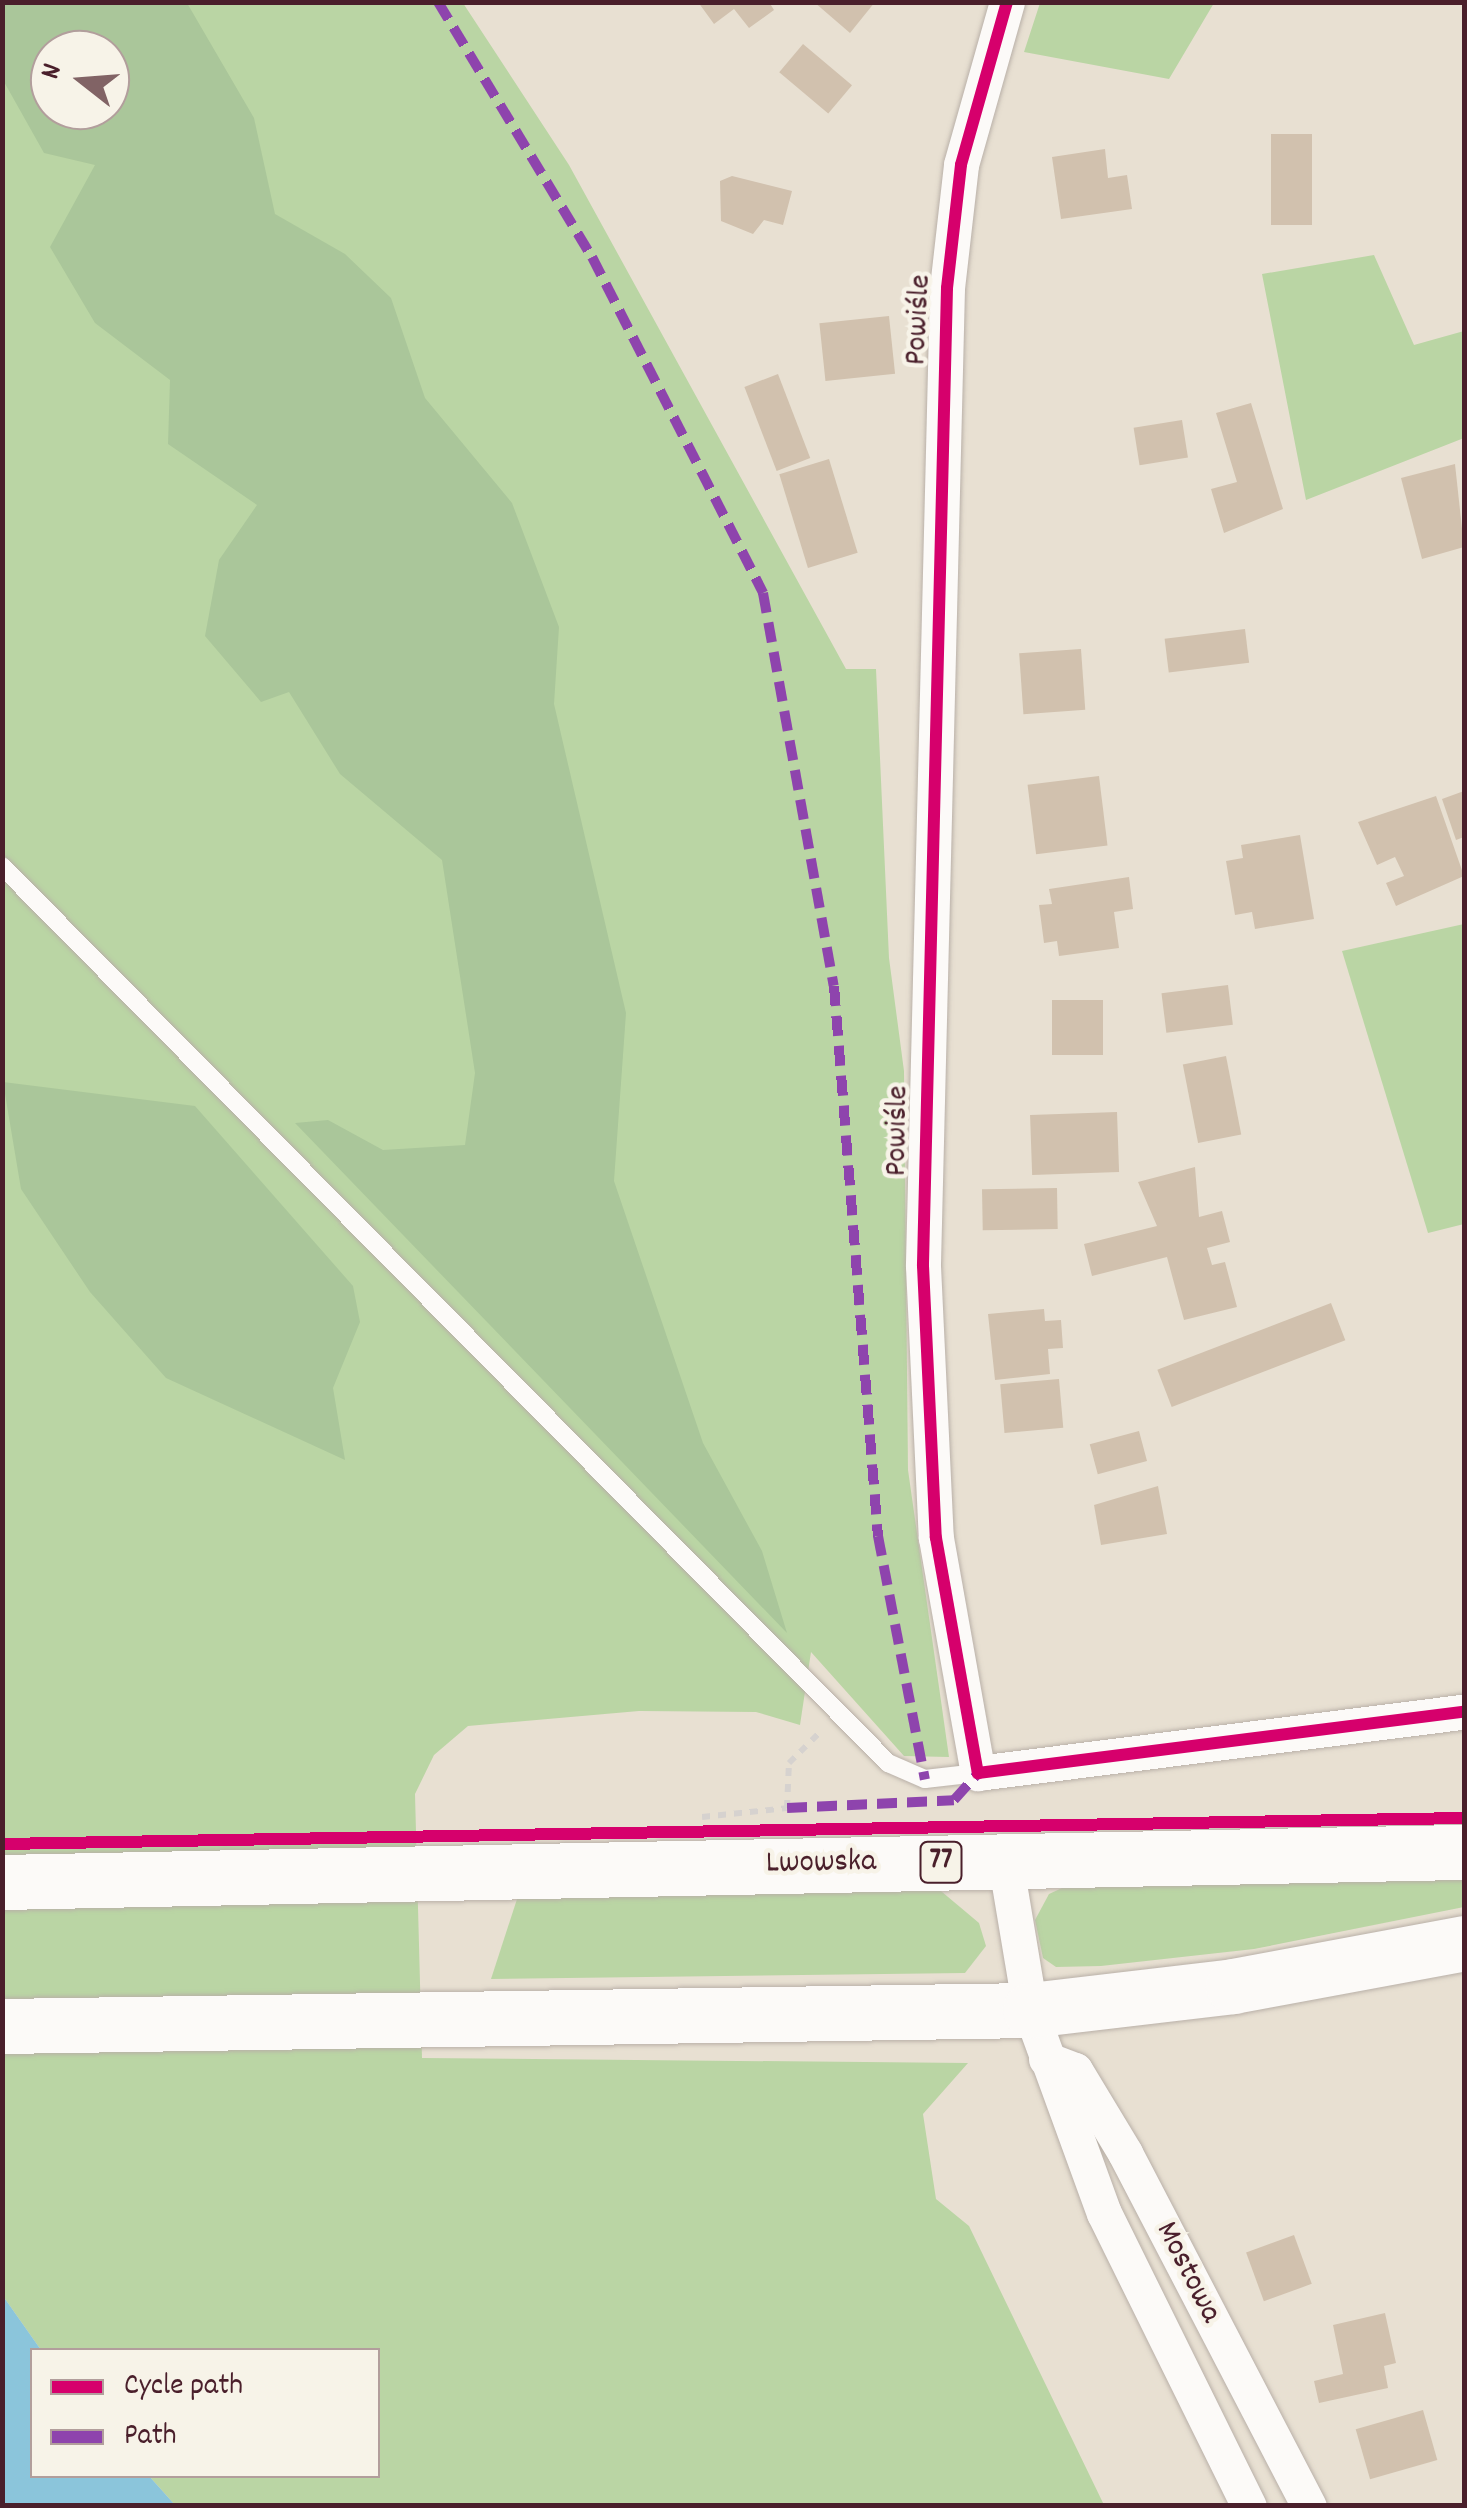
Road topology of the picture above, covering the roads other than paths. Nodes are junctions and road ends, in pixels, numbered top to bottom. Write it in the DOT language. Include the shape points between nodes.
graph roads {
  1 [pos="1007,2"];
  2 [pos="2,866"];
  3 [pos="1464,1712"];
  4 [pos="978,1773"];
  5 [pos="1464,1852"];
  6 [pos="1005,1860"];
  7 [pos="2,1882"];
  8 [pos="1464,1943"];
  9 [pos="2,2026"];
  10 [pos="1038,2035"];
  11 [pos="1249,2506"];
  12 [pos="1309,2506"];
  1 -- 4 [label="street, Powiśle" via="961,165 948,288 924,1266 932,1502"];
  2 -- 4 [label="lane" via="888,1763 925,1779"];
  3 -- 4 [label="street"];
  5 -- 6 [label="main road, Lwowska / 77"];
  6 -- 7 [label="main road, Lwowska / 77"];
  6 -- 10 [label="street"];
  8 -- 10 [label="main road" via="1233,1986"];
  9 -- 10 [label="main road" via="422,2017"];
  10 -- 11 [label="street, Mostowa" via="1104,2213"];
  10 -- 12 [label="street, Mostowa" via="1074,2070 1125,2153"];
}
